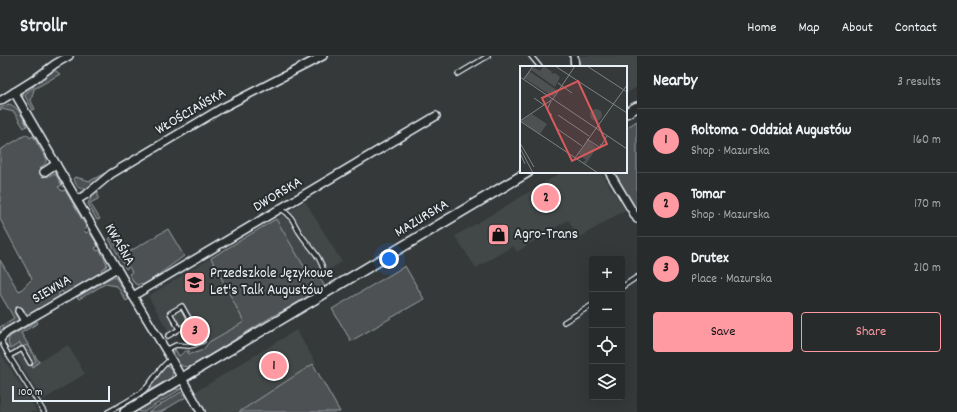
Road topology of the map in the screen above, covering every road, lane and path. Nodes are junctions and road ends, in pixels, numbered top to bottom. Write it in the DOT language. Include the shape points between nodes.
graph roads {
  1 [pos="69,56"];
  2 [pos="323,56"];
  3 [pos="488,56"];
  4 [pos="531,56"];
  5 [pos="574,56"];
  6 [pos="539,66"];
  7 [pos="576,66"];
  8 [pos="458,74"];
  9 [pos="14,92"];
  10 [pos="0,101"];
  11 [pos="637,107"];
  12 [pos="627,112"];
  13 [pos="436,116"];
  14 [pos="56,164"];
  15 [pos="44,172"];
  16 [pos="526,173"];
  17 [pos="610,173"];
  18 [pos="77,200"];
  19 [pos="280,209"];
  20 [pos="637,218"];
  21 [pos="117,268"];
  22 [pos="324,273"];
  23 [pos="637,277"];
  24 [pos="625,284"];
  25 [pos="133,296"];
  26 [pos="589,307"];
  27 [pos="19,310"];
  28 [pos="25,321"];
  29 [pos="564,322"];
  30 [pos="179,329"];
  31 [pos="168,336"];
  32 [pos="1,338"];
  33 [pos="204,341"];
  34 [pos="166,350"];
  35 [pos="9,356"];
  36 [pos="171,359"];
  37 [pos="30,363"];
  38 [pos="182,378"];
  39 [pos="44,412"];
  40 [pos="108,412"];
  41 [pos="125,412"];
  42 [pos="201,412"];
  1 -- 9 [label="street"];
  2 -- 18 [label="street, WŁOŚCIAŃSKA" via="222,108 112,174"];
  3 -- 8 [label="lane"];
  4 -- 6 [label="lane"];
  5 -- 7 [label="street"];
  9 -- 10 [label="street"];
  9 -- 14 [label="street, KWAŚNA"];
  11 -- 12 [label="main road"];
  13 -- 19 [label="street, DWORSKA"];
  14 -- 15 [label="street"];
  14 -- 18 [label="street, KWAŚNA"];
  16 -- 38 [label="main road, MAZURSKA"];
  17 -- 20 [label="street"];
  18 -- 21 [label="street, KWAŚNA"];
  19 -- 22 [label="lane" via="287,212 317,254"];
  19 -- 25 [label="street, DWORSKA"];
  21 -- 25 [label="street, KWAŚNA"];
  21 -- 28 [label="street, SIEWNA"];
  23 -- 24 [label="lane"];
  25 -- 34 [label="street, KWAŚNA"];
  26 -- 29 [label="lane"];
  27 -- 28 [label="street"];
  28 -- 32 [label="street, SIEWNA"];
  30 -- 30 [label="lane" via="191,322 182,306 170,313"];
  30 -- 31 [label="lane"];
  32 -- 35 [label="lane"];
  33 -- 34 [label="lane" via="189,346 176,345"];
  34 -- 36 [label="street, KWAŚNA"];
  35 -- 37 [label="lane" via="22,349"];
  35 -- 39 [label="lane"];
  36 -- 38 [label="street, KWAŚNA"];
  36 -- 40 [label="lane" via="164,363 146,388"];
  38 -- 41 [label="main road, MAZURSKA"];
  38 -- 42 [label="street, KWAŚNA"];
}
